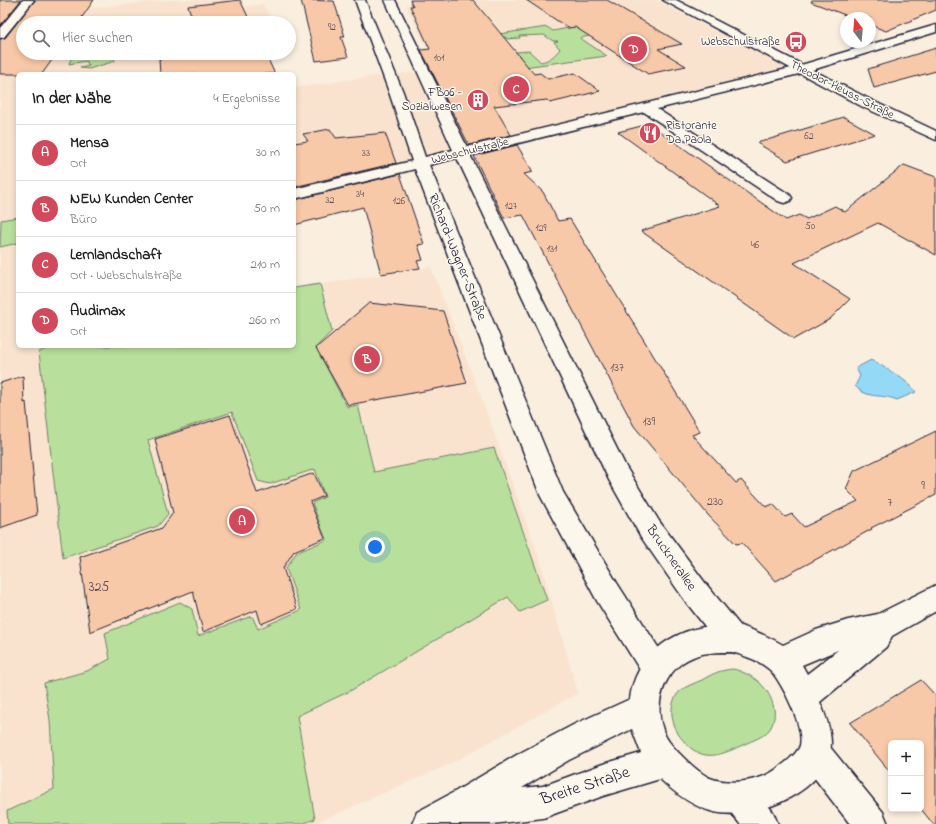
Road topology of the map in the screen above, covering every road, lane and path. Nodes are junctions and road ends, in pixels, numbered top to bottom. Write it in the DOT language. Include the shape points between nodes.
graph roads {
  1 [pos="28,0"];
  2 [pos="360,0"];
  3 [pos="668,0"];
  4 [pos="688,0"];
  5 [pos="382,12"];
  6 [pos="936,28"];
  7 [pos="0,35"];
  8 [pos="814,64"];
  9 [pos="798,70"];
  10 [pos="645,107"];
  11 [pos="934,132"];
  12 [pos="462,153"];
  13 [pos="420,163"];
  14 [pos="296,194"];
  15 [pos="784,198"];
  16 [pos="616,474"];
  17 [pos="936,597"];
  18 [pos="882,627"];
  19 [pos="732,638"];
  20 [pos="781,661"];
  21 [pos="655,668"];
  22 [pos="804,696"];
  23 [pos="643,709"];
  24 [pos="814,752"];
  25 [pos="665,762"];
  26 [pos="741,798"];
  27 [pos="442,818"];
  28 [pos="760,824"];
  29 [pos="871,824"];
  1 -- 7 [label="street"];
  2 -- 5 [label="street, Richard-Wagner-Straße"];
  3 -- 9 [label="street, Theodor-Heuss-Straße"];
  4 -- 8 [label="street, Theodor-Heuss-Straße"];
  5 -- 12 [label="street, Richard-Wagner-Straße"];
  5 -- 13 [label="street, Richard-Wagner-Straße" via="396,92"];
  6 -- 8 [label="street, Webschulstraße"];
  8 -- 9 [label="street, Webschulstraße"];
  8 -- 11 [label="street, Theodor-Heuss-Straße"];
  9 -- 10 [label="street, Webschulstraße"];
  9 -- 11 [label="street, Theodor-Heuss-Straße"];
  10 -- 12 [label="street, Webschulstraße"];
  10 -- 15 [label="street"];
  12 -- 13 [label="street, Webschulstraße"];
  12 -- 16 [label="street, Richard-Wagner-Straße"];
  13 -- 14 [label="street, Webschulstraße"];
  13 -- 21 [label="street, Richard-Wagner-Straße" via="552,495 607,592"];
  16 -- 19 [label="street, Brucknerallee" via="650,529"];
  17 -- 18 [label="street"];
  18 -- 20 [label="street" via="848,633 816,644"];
  18 -- 22 [label="street" via="876,637"];
  19 -- 20 [label="street" via="756,646"];
  19 -- 21 [label="street" via="689,644"];
  20 -- 22 [label="street" via="794,677"];
  21 -- 23 [label="street" via="645,690"];
  22 -- 24 [label="street" via="814,735"];
  23 -- 25 [label="street" via="651,740"];
  23 -- 27 [label="street, Breite Straße" via="585,734"];
  24 -- 26 [label="street" via="790,779 763,794"];
  24 -- 29 [label="street"];
  25 -- 26 [label="street" via="700,791"];
  25 -- 27 [label="street, Breite Straße" via="603,780 543,802"];
  26 -- 28 [label="street"];
}
